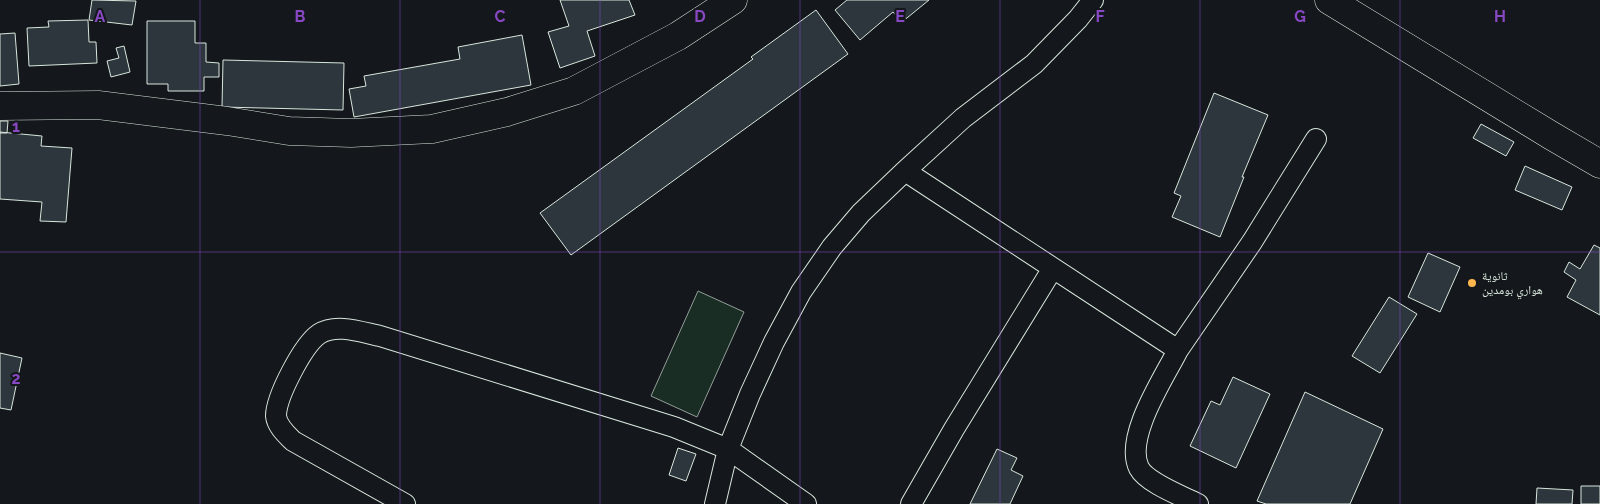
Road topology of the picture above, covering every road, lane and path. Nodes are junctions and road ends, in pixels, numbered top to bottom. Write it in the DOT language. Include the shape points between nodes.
graph roads {
  1 [pos="733,0"];
  2 [pos="1093,0"];
  3 [pos="1329,0"];
  4 [pos="0,106"];
  5 [pos="1316,139"];
  6 [pos="1600,164"];
  7 [pos="905,171"];
  8 [pos="1053,268"];
  9 [pos="1178,350"];
  10 [pos="728,449"];
  11 [pos="405,504"];
  12 [pos="715,504"];
  13 [pos="806,504"];
  14 [pos="911,504"];
  15 [pos="1198,504"];
  1 -- 4 [label="street" via="678,36 574,91 507,112 432,129 351,133 289,131 98,105"];
  2 -- 7 [label="street" via="1034,64 963,118"];
  3 -- 6 [label="street"];
  5 -- 9 [label="street" via="1252,242"];
  7 -- 8 [label="street"];
  7 -- 10 [label="street" via="861,213 832,247 801,292 774,342"];
  8 -- 9 [label="street"];
  8 -- 14 [label="street"];
  9 -- 15 [label="street" via="1141,422 1135,441 1136,455 1139,468 1146,476"];
  10 -- 11 [label="street" via="674,427 380,336 349,329 319,334 305,347 282,392 276,418 293,441"];
  10 -- 12 [label="street"];
  10 -- 13 [label="street"];
}
